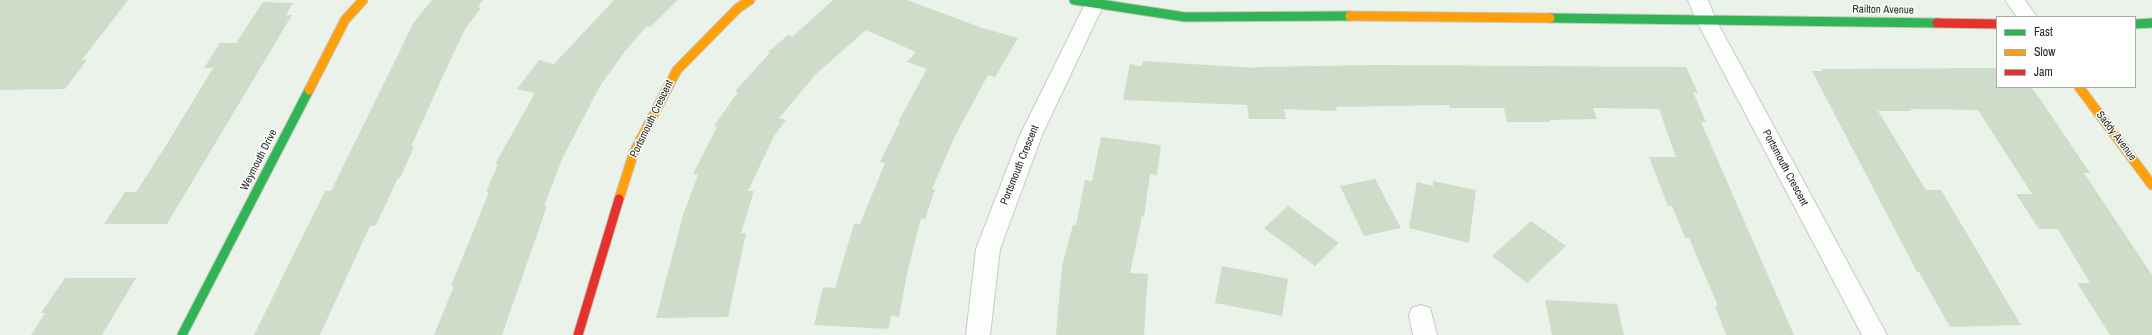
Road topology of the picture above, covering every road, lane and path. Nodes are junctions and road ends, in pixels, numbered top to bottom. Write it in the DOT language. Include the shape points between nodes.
graph roads {
  1 [pos="363,0"];
  2 [pos="750,0"];
  3 [pos="1698,0"];
  4 [pos="2015,0"];
  5 [pos="1084,2"];
  6 [pos="2026,16"];
  7 [pos="1706,20"];
  8 [pos="1996,24"];
  9 [pos="2136,24"];
  10 [pos="2152,24"];
  11 [pos="2080,88"];
  12 [pos="2152,185"];
  13 [pos="182,335"];
  14 [pos="578,335"];
  15 [pos="978,335"];
  16 [pos="1875,335"];
  1 -- 13 [label="street, Weymouth Drive" via="346,20"];
  2 -- 14 [label="street, Portsmouth Crescent" via="738,8 677,70 634,152"];
  3 -- 7 [label="street, Portsmouth Crescent"];
  4 -- 6 [label="street"];
  5 -- 7 [label="street, Railton Avenue" via="1185,17"];
  5 -- 15 [label="street, Portsmouth Crescent" via="1030,135 988,249"];
  7 -- 8 [label="street, Railton Avenue"];
  7 -- 16 [label="street, Portsmouth Crescent"];
  9 -- 10 [label="street"];
  11 -- 12 [label="street, Saddy Avenue"];
}
